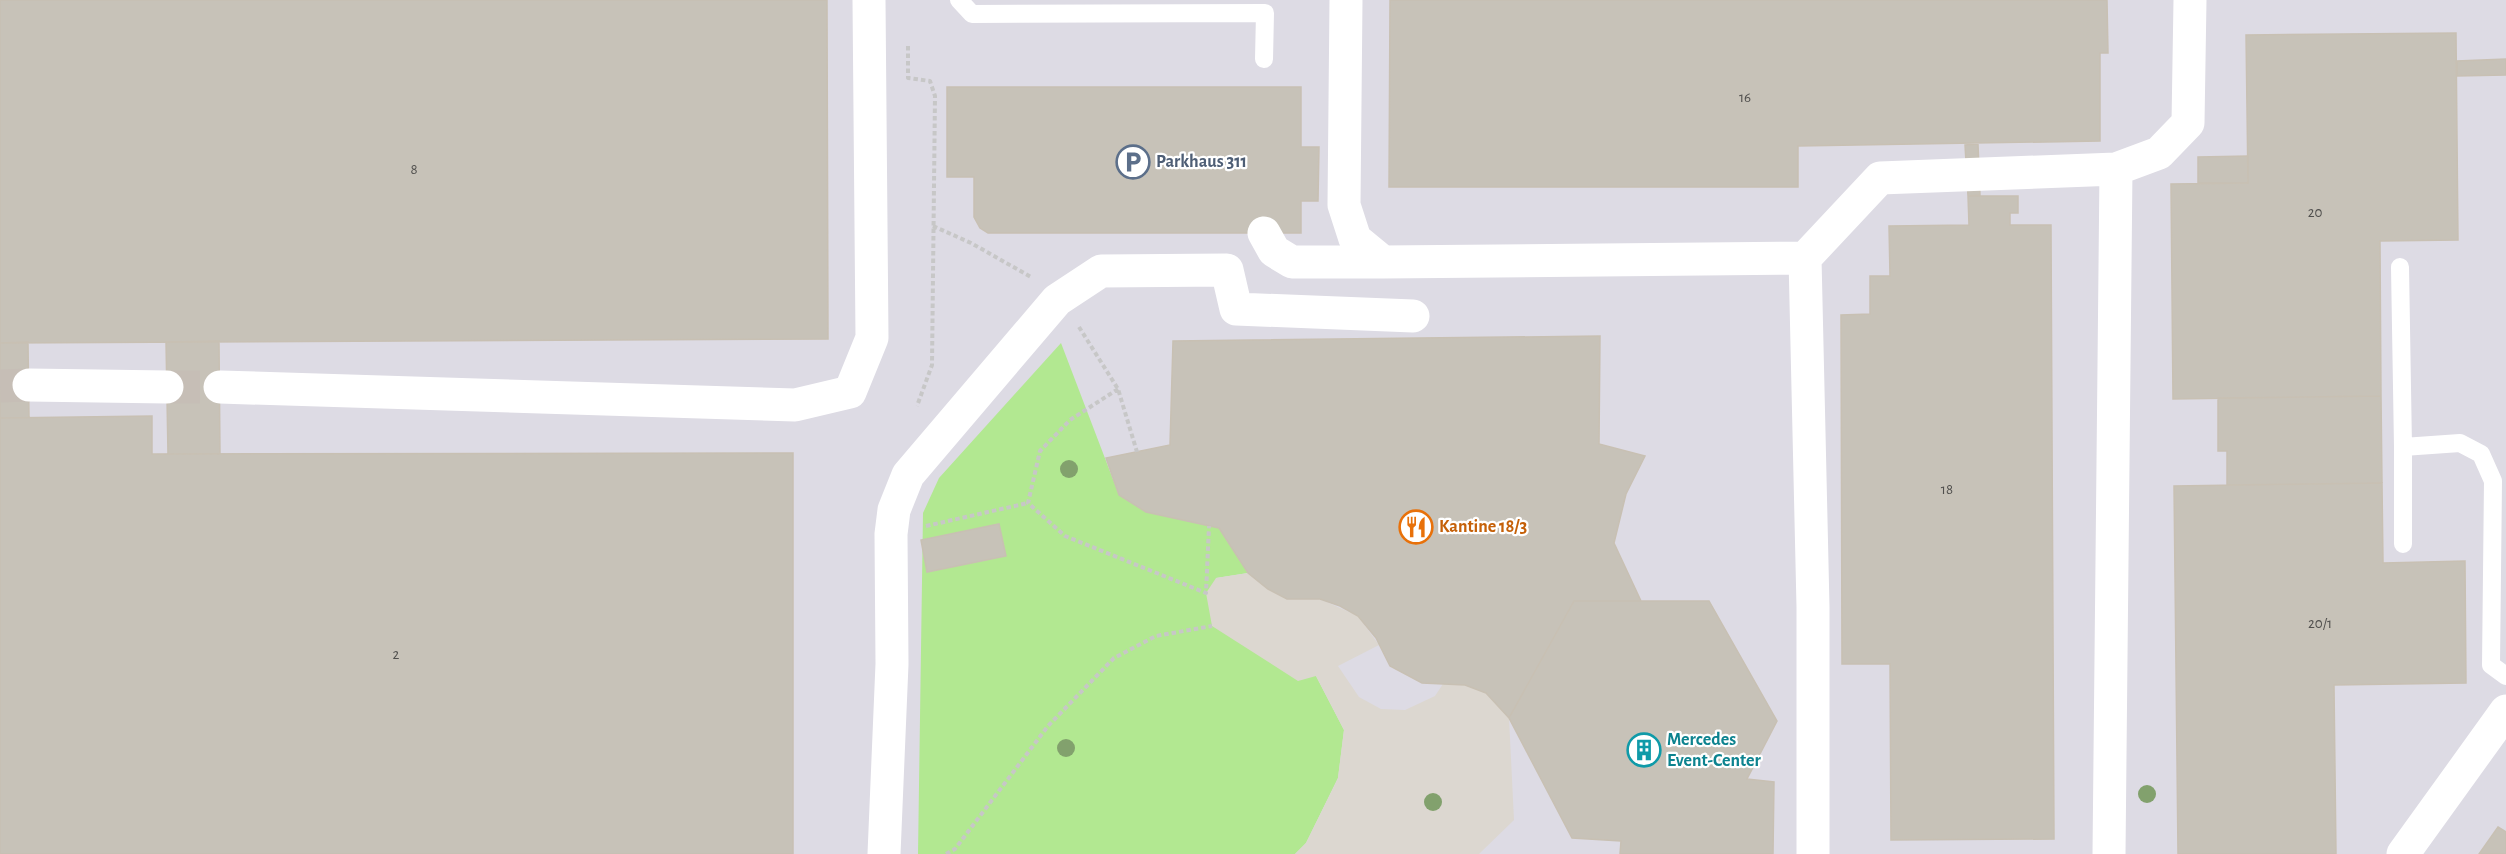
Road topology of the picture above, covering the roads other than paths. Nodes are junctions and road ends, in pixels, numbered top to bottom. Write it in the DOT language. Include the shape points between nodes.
graph roads {
  1 [pos="869,0"];
  2 [pos="959,0"];
  3 [pos="1346,0"];
  4 [pos="2190,0"];
  5 [pos="1025,7"];
  6 [pos="1264,59"];
  7 [pos="2116,169"];
  8 [pos="1264,233"];
  9 [pos="1805,258"];
  10 [pos="1383,262"];
  11 [pos="2400,267"];
  12 [pos="1413,316"];
  13 [pos="28,385"];
  14 [pos="167,387"];
  15 [pos="220,387"];
  16 [pos="2403,447"];
  17 [pos="2403,544"];
  18 [pos="2506,676"];
  19 [pos="2506,711"];
  20 [pos="884,854"];
  21 [pos="1813,854"];
  22 [pos="2109,854"];
  23 [pos="2403,854"];
  1 -- 15 [label="street" via="872,338 849,392 795,405"];
  2 -- 5 [label="lane" via="972,14"];
  3 -- 10 [label="street" via="1344,205 1355,239"];
  4 -- 7 [label="street" via="2188,123 2159,153"];
  5 -- 6 [label="lane" via="1265,13"];
  7 -- 9 [label="street" via="1880,178"];
  7 -- 22 [label="street"];
  8 -- 10 [label="street" via="1274,251 1292,262"];
  9 -- 10 [label="street"];
  9 -- 21 [label="street" via="1813,607"];
  11 -- 16 [label="lane"];
  12 -- 20 [label="street" via="1236,309 1227,270 1101,271 1057,300 908,475 894,510"];
  13 -- 14 [label="street"];
  16 -- 17 [label="lane"];
  16 -- 18 [label="lane" via="2460,443 2481,454 2493,481 2491,665"];
  19 -- 23 [label="street"];
}
